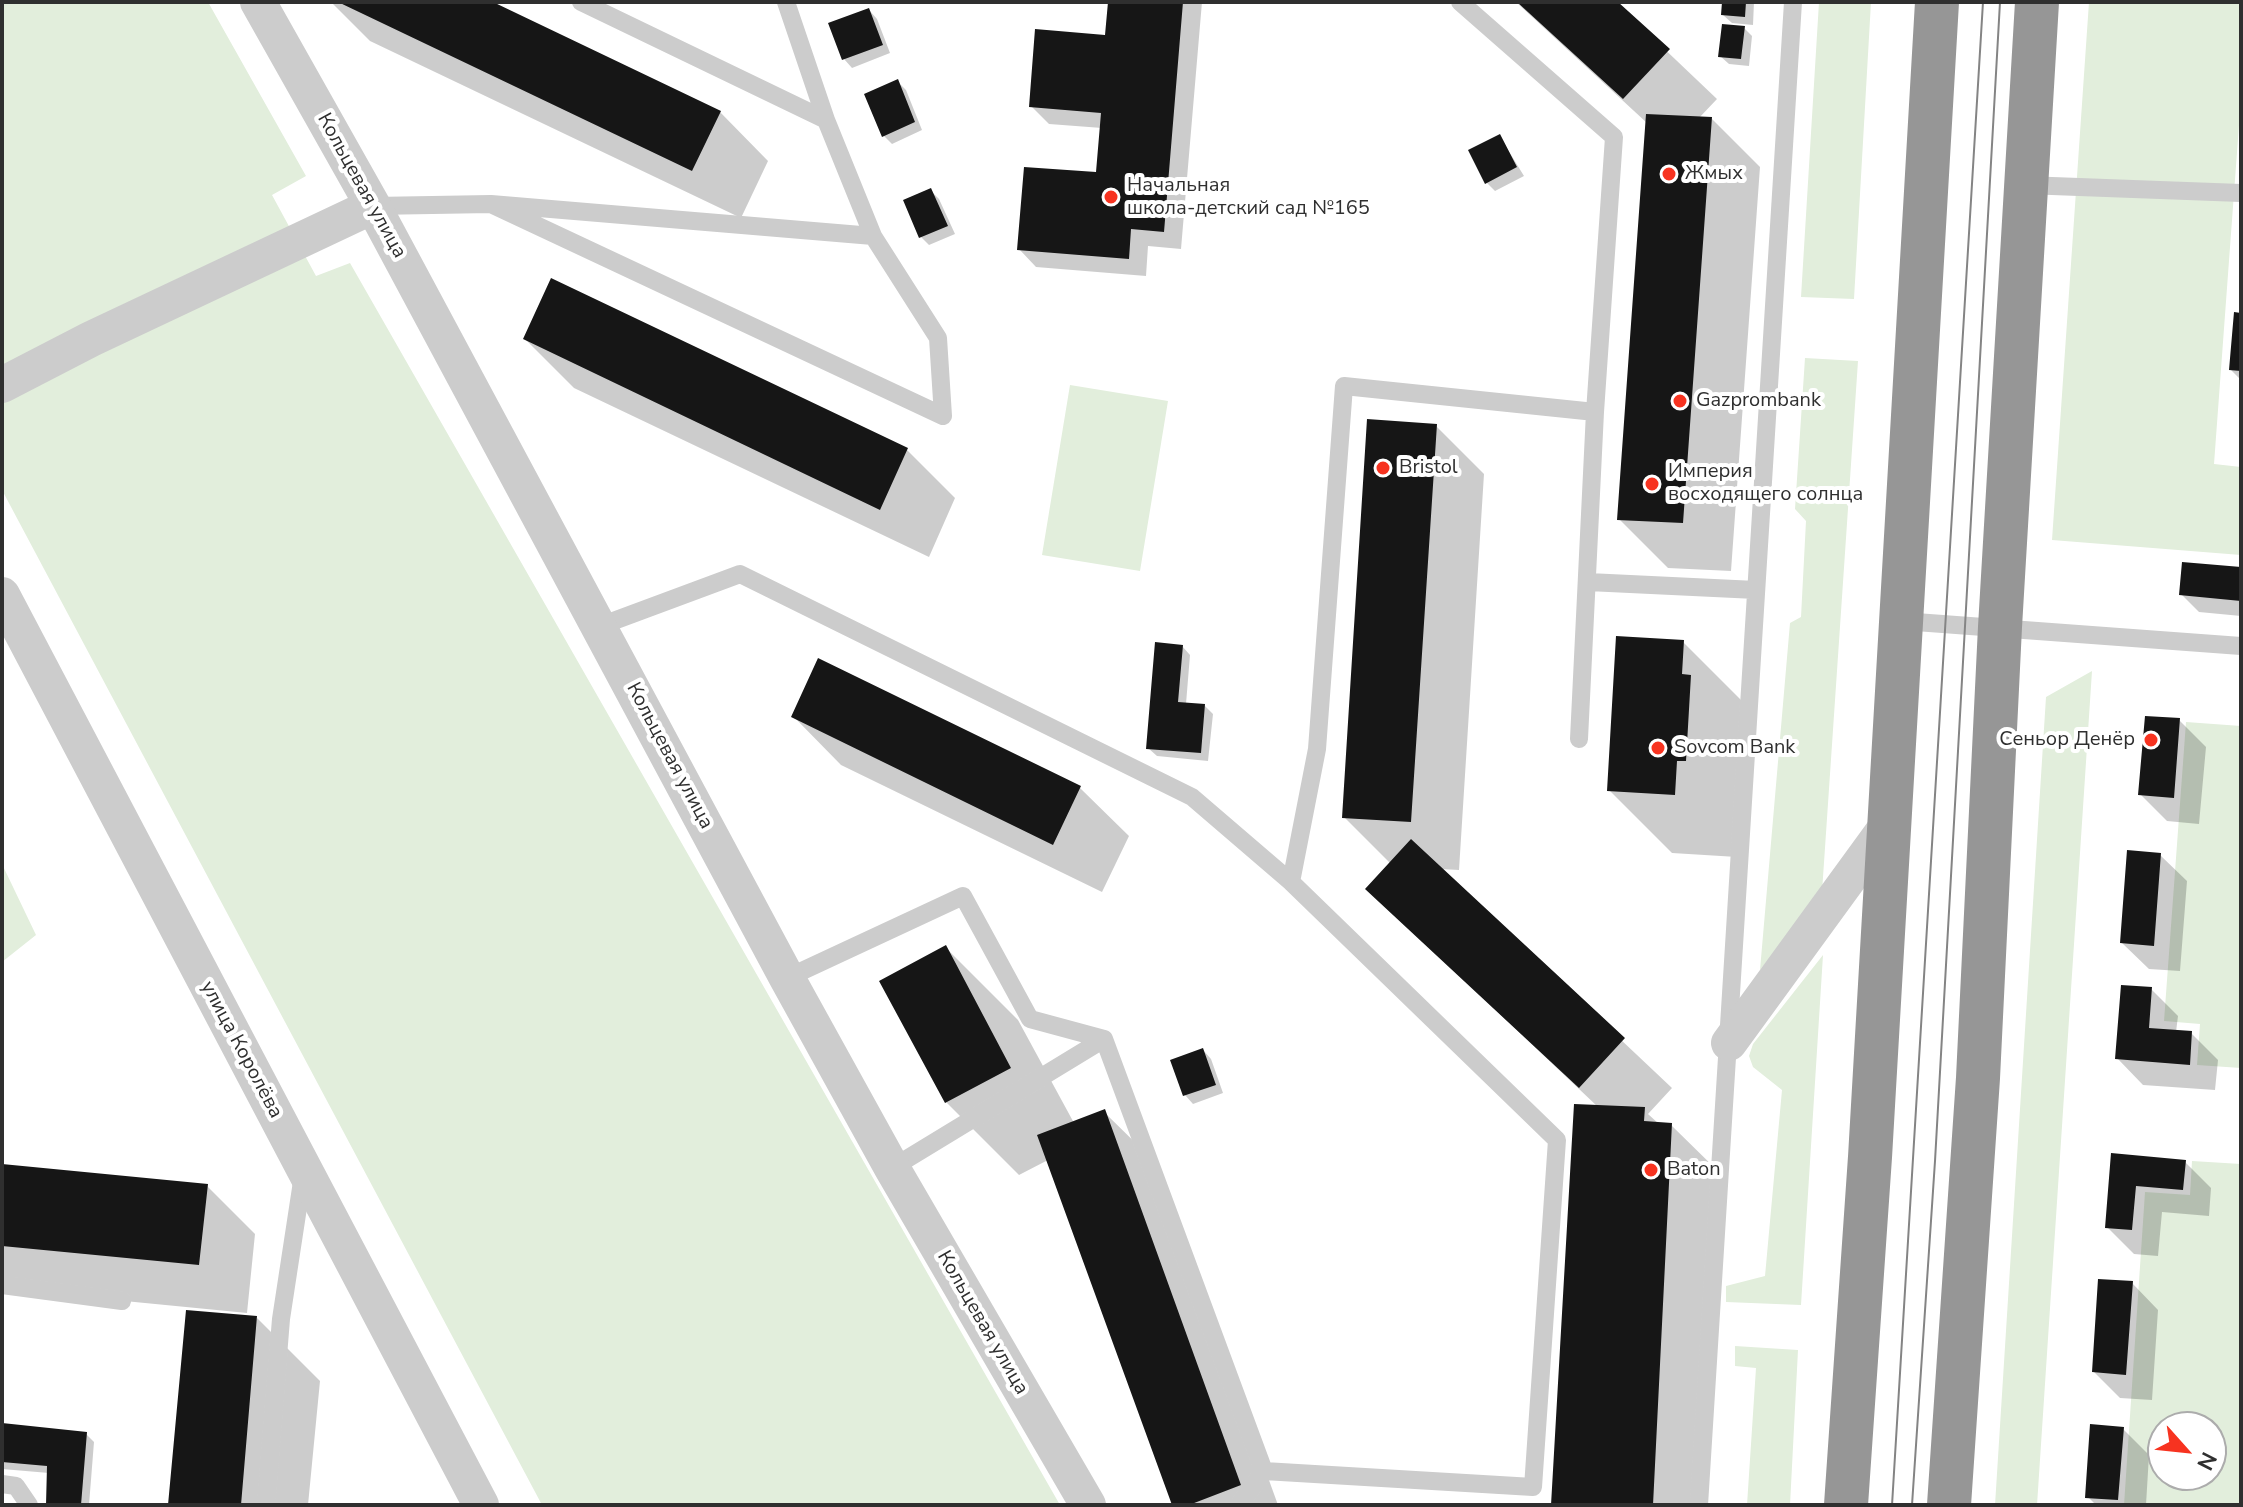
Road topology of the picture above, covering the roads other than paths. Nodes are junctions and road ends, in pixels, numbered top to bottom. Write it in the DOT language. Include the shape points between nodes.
graph roads {
  1 [pos="258,2"];
  2 [pos="581,2"];
  3 [pos="786,2"];
  4 [pos="1460,2"];
  5 [pos="1793,2"];
  6 [pos="1937,2"];
  7 [pos="2037,2"];
  8 [pos="826,120"];
  9 [pos="2025,185"];
  10 [pos="2241,193"];
  11 [pos="491,204"];
  12 [pos="373,206"];
  13 [pos="873,236"];
  14 [pos="2,385"];
  15 [pos="1595,412"];
  16 [pos="1588,582"];
  17 [pos="1756,590"];
  18 [pos="2,595"];
  19 [pos="1902,621"];
  20 [pos="600,626"];
  21 [pos="2000,627"];
  22 [pos="2241,646"];
  23 [pos="1579,739"];
  24 [pos="1890,822"];
  25 [pos="1291,882"];
  26 [pos="787,978"];
  27 [pos="1104,1039"];
  28 [pos="1729,1043"];
  29 [pos="305,1168"];
  30 [pos="892,1168"];
  31 [pos="2,1285"];
  32 [pos="122,1301"];
  33 [pos="1264,1471"];
  34 [pos="2,1484"];
  35 [pos="29,1505"];
  36 [pos="266,1505"];
  37 [pos="481,1505"];
  38 [pos="1088,1505"];
  39 [pos="1239,1505"];
  40 [pos="1699,1505"];
  41 [pos="1846,1505"];
  42 [pos="1949,1505"];
  1 -- 12 [label="street, Кольцевая улица"];
  2 -- 8 [label="lane"];
  3 -- 8 [label="lane"];
  4 -- 15 [label="lane" via="1614,137"];
  5 -- 17 [label="lane"];
  6 -- 19 [label="highway"];
  7 -- 9 [label="highway"];
  8 -- 13 [label="lane"];
  9 -- 10 [label="lane"];
  9 -- 21 [label="highway"];
  11 -- 12 [label="lane"];
  11 -- 13 [label="lane"];
  11 -- 13 [label="lane" via="943,416 938,338"];
  12 -- 14 [label="street"];
  12 -- 20 [label="street, Кольцевая улица"];
  15 -- 16 [label="lane"];
  15 -- 25 [label="lane" via="1344,386 1317,749"];
  16 -- 17 [label="lane"];
  16 -- 23 [label="lane"];
  17 -- 28 [label="lane"];
  18 -- 29 [label="street, улица Королёва"];
  19 -- 21 [label="lane"];
  19 -- 24 [label="highway"];
  20 -- 25 [label="lane" via="740,574 1192,797"];
  20 -- 26 [label="street, Кольцевая улица"];
  21 -- 22 [label="lane"];
  21 -- 42 [label="highway" via="1976,1121"];
  24 -- 28 [label="street"];
  24 -- 41 [label="highway"];
  25 -- 33 [label="lane" via="1557,1140 1533,1487"];
  26 -- 27 [label="lane" via="963,896 1030,1019"];
  26 -- 30 [label="street, Кольцевая улица"];
  27 -- 30 [label="lane"];
  27 -- 33 [label="lane"];
  28 -- 40 [label="lane"];
  29 -- 36 [label="lane" via="281,1319"];
  29 -- 37 [label="street, улица Королёва"];
  30 -- 38 [label="street, Кольцевая улица"];
  31 -- 32 [label="lane"];
  33 -- 39 [label="lane"];
  34 -- 35 [label="lane" via="16,1486"];
}
